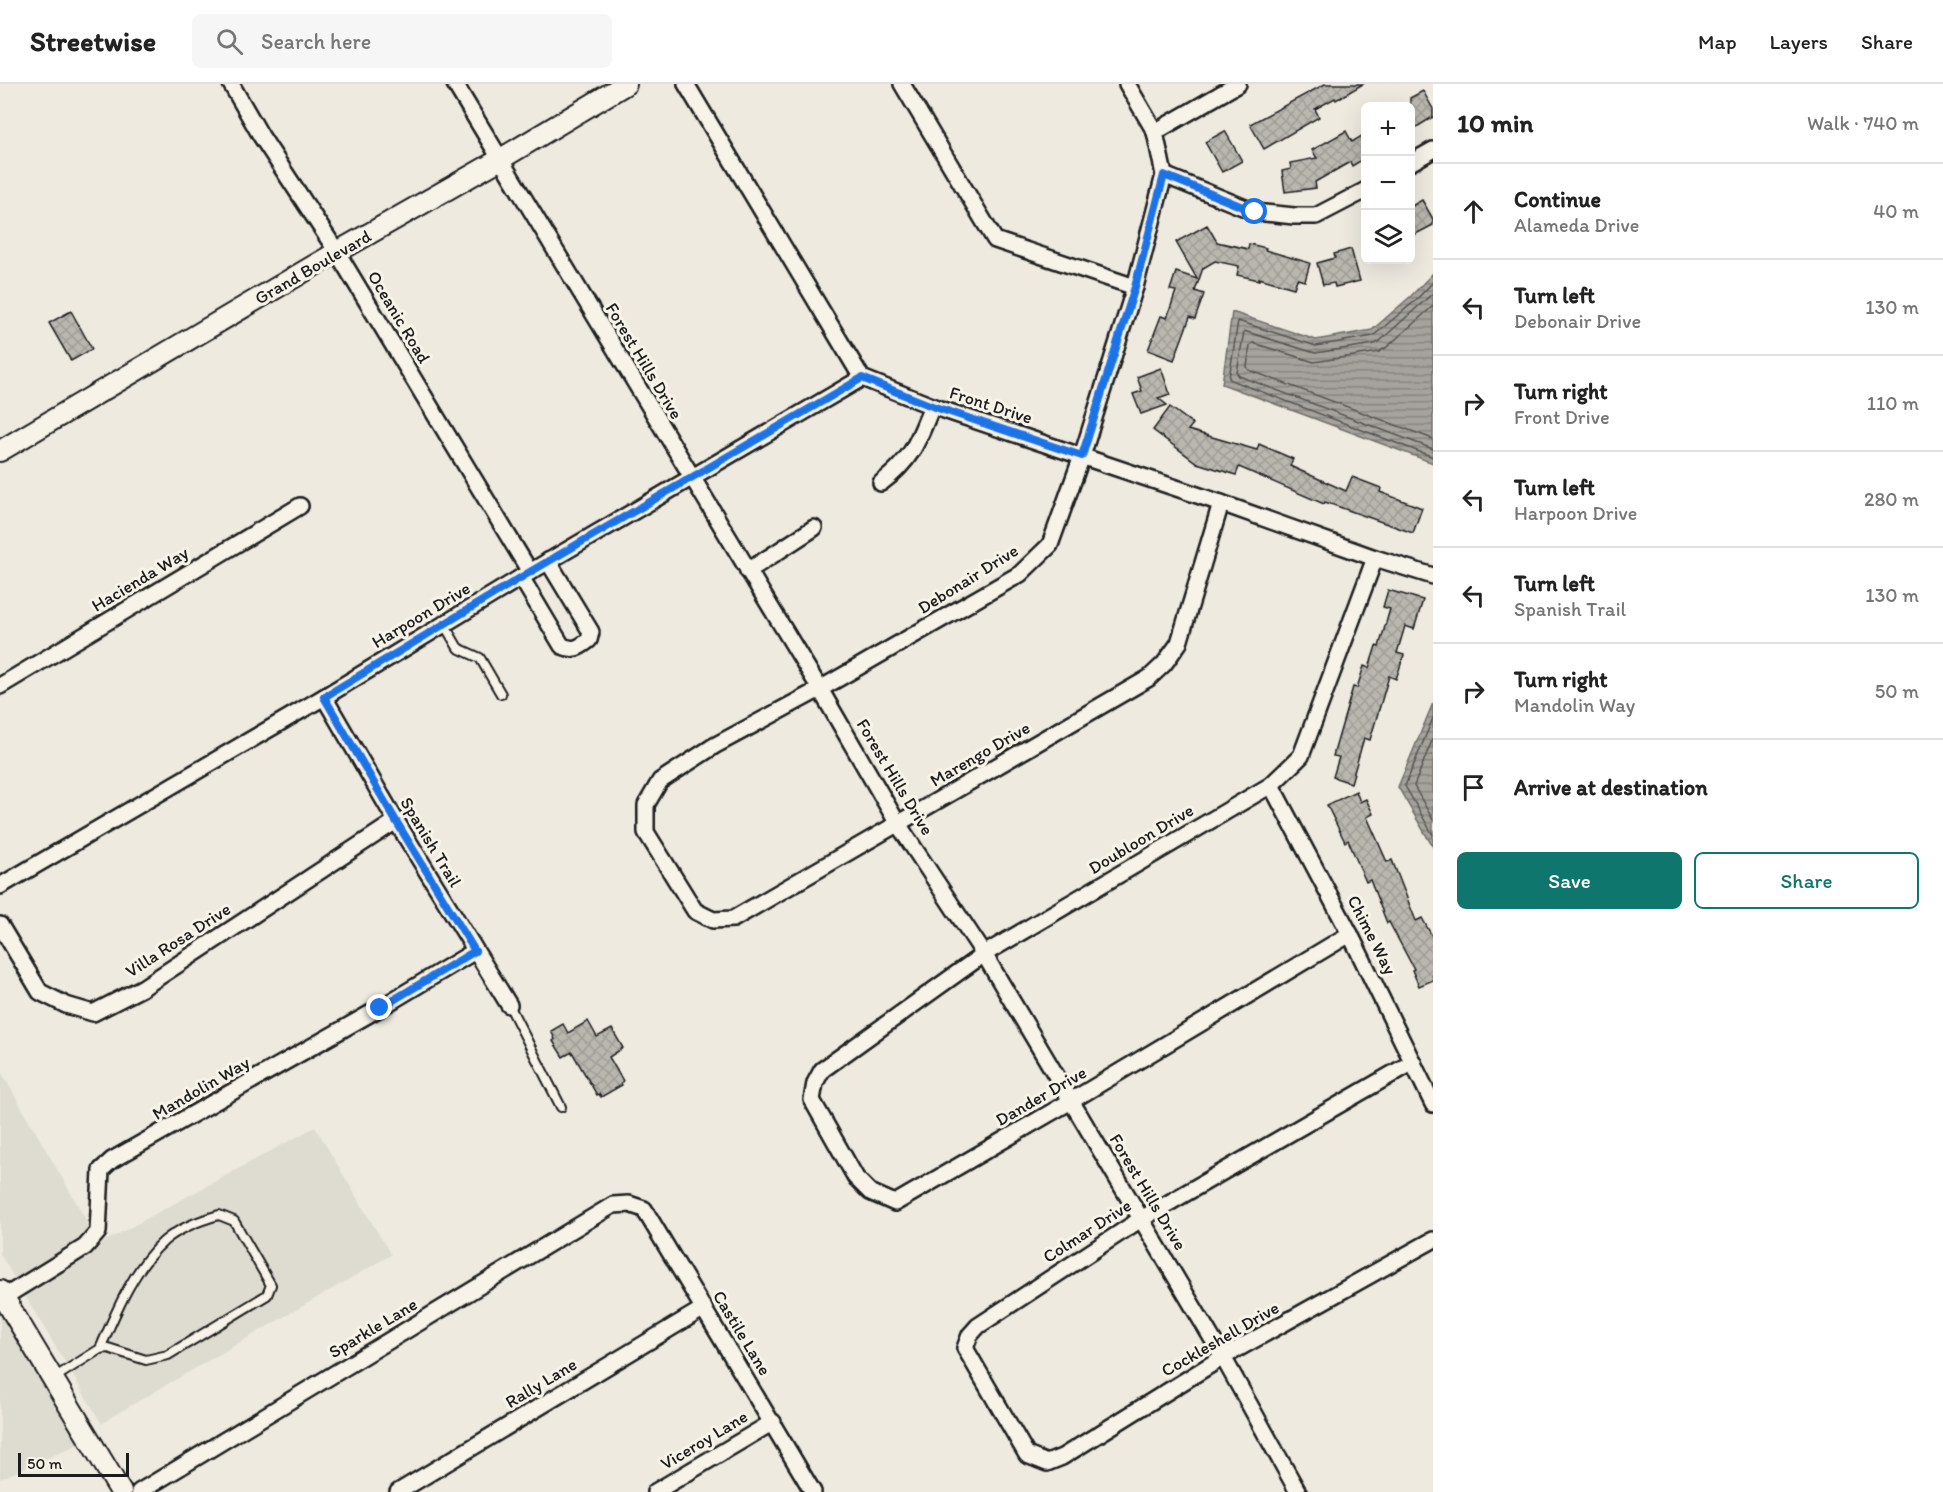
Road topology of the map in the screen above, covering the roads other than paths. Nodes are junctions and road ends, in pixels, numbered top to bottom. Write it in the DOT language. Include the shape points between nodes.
graph roads {
  1 [pos="231,84"];
  2 [pos="455,84"];
  3 [pos="626,84"];
  4 [pos="686,84"];
  5 [pos="902,84"];
  6 [pos="1127,84"];
  7 [pos="1238,84"];
  8 [pos="1155,132"];
  9 [pos="1433,150"];
  10 [pos="500,160"];
  11 [pos="1415,160"];
  12 [pos="1164,175"];
  13 [pos="1361,191"];
  14 [pos="337,252"];
  15 [pos="1135,287"];
  16 [pos="862,378"];
  17 [pos="932,406"];
  18 [pos="0,451"];
  19 [pos="1082,456"];
  20 [pos="692,477"];
  21 [pos="881,483"];
  22 [pos="1221,503"];
  23 [pos="300,506"];
  24 [pos="814,528"];
  25 [pos="1376,558"];
  26 [pos="548,561"];
  27 [pos="748,571"];
  28 [pos="526,574"];
  29 [pos="1433,576"];
  30 [pos="444,624"];
  31 [pos="0,686"];
  32 [pos="820,689"];
  33 [pos="501,694"];
  34 [pos="324,697"];
  35 [pos="660,781"];
  36 [pos="1271,785"];
  37 [pos="396,821"];
  38 [pos="898,824"];
  39 [pos="0,886"];
  40 [pos="0,925"];
  41 [pos="1350,934"];
  42 [pos="475,951"];
  43 [pos="984,954"];
  44 [pos="509,1005"];
  45 [pos="1413,1062"];
  46 [pos="822,1070"];
  47 [pos="1071,1101"];
  48 [pos="1433,1104"];
  49 [pos="561,1107"];
  50 [pos="629,1204"];
  51 [pos="1141,1219"];
  52 [pos="1433,1240"];
  53 [pos="2,1294"];
  54 [pos="704,1308"];
  55 [pos="100,1349"];
  56 [pos="1223,1357"];
  57 [pos="53,1379"];
  58 [pos="772,1422"];
  59 [pos="1028,1455"];
  60 [pos="121,1492"];
  61 [pos="139,1492"];
  62 [pos="398,1492"];
  63 [pos="655,1492"];
  64 [pos="813,1492"];
  65 [pos="1298,1492"];
  1 -- 14 [label="street, Oceanic Road"];
  2 -- 10 [label="street, Forest Hills Drive"];
  3 -- 10 [label="street, Grand Boulevard"];
  4 -- 16 [label="street"];
  5 -- 15 [label="street" via="995,240"];
  6 -- 8 [label="street"];
  7 -- 8 [label="street"];
  8 -- 12 [label="street"];
  9 -- 11 [label="street"];
  10 -- 14 [label="street, Grand Boulevard"];
  10 -- 20 [label="street, Forest Hills Drive"];
  12 -- 13 [label="street" via="1255,212 1294,216 1316,216"];
  12 -- 15 [label="street, Debonair Drive"];
  14 -- 18 [label="street, Grand Boulevard"];
  14 -- 28 [label="street, Oceanic Road"];
  15 -- 19 [label="street, Debonair Drive"];
  16 -- 17 [label="street, Front Drive"];
  16 -- 20 [label="street, Harpoon Drive"];
  17 -- 19 [label="street, Front Drive"];
  17 -- 21 [label="street" via="914,450 897,472"];
  19 -- 22 [label="street, Front Drive"];
  19 -- 32 [label="street, Debonair Drive" via="1050,545 1020,573"];
  20 -- 26 [label="street, Harpoon Drive"];
  20 -- 27 [label="street, Forest Hills Drive"];
  22 -- 25 [label="street, Front Drive"];
  22 -- 38 [label="street, Marengo Drive" via="1179,643 1164,664 1149,678"];
  23 -- 31 [label="street, Hacienda Way"];
  24 -- 27 [label="street"];
  25 -- 29 [label="street, Front Drive"];
  25 -- 36 [label="street, Doubloon Drive" via="1301,756"];
  26 -- 28 [label="street, Harpoon Drive"];
  26 -- 28 [label="street, Oceanic Road" via="591,632 589,640 580,647 571,650 562,646"];
  27 -- 32 [label="street, Forest Hills Drive"];
  28 -- 30 [label="street, Harpoon Drive"];
  30 -- 33 [label="lane" via="458,648 480,657"];
  30 -- 34 [label="street, Harpoon Drive"];
  32 -- 35 [label="street, Debonair Drive" via="714,746"];
  32 -- 38 [label="street, Forest Hills Drive"];
  34 -- 37 [label="street, Spanish Trail"];
  34 -- 39 [label="street, Harpoon Drive"];
  35 -- 38 [label="street, Marengo Drive" via="646,805 646,832 695,911 713,920 733,919"];
  36 -- 41 [label="street, Chime Way"];
  36 -- 43 [label="street, Doubloon Drive"];
  37 -- 40 [label="street, Villa Rosa Drive" via="142,988 93,1013 40,992"];
  37 -- 42 [label="street, Spanish Trail"];
  38 -- 43 [label="street, Forest Hills Drive"];
  41 -- 45 [label="street, Chime Way"];
  41 -- 47 [label="street, Dander Drive"];
  42 -- 44 [label="street, Spanish Trail"];
  42 -- 53 [label="street, Mandolin Way" via="112,1160 101,1170 98,1232 85,1247"];
  43 -- 46 [label="street, Doubloon Drive"];
  43 -- 47 [label="street, Forest Hills Drive"];
  44 -- 49 [label="lane"];
  45 -- 48 [label="street, Chime Way"];
  45 -- 51 [label="street, Colmar Drive"];
  46 -- 47 [label="street, Dander Drive" via="812,1100 856,1178 870,1192 895,1203"];
  47 -- 51 [label="street, Forest Hills Drive"];
  50 -- 54 [label="street, Castile Lane" via="644,1209"];
  50 -- 61 [label="street, Sparkle Lane" via="613,1205"];
  51 -- 56 [label="street, Forest Hills Drive"];
  51 -- 59 [label="street, Colmar Drive" via="970,1335 965,1348"];
  52 -- 56 [label="street, Cockleshell Drive"];
  53 -- 57 [label="street"];
  54 -- 58 [label="street, Castile Lane"];
  54 -- 62 [label="street, Rally Lane"];
  55 -- 55 [label="lane" via="146,1360 168,1355 267,1295 271,1286 234,1221 219,1215 166,1240 150,1256 121,1302"];
  55 -- 57 [label="lane"];
  56 -- 59 [label="street, Cockleshell Drive" via="1062,1457 1047,1463"];
  56 -- 65 [label="street, Forest Hills Drive"];
  57 -- 60 [label="street"];
  58 -- 63 [label="street, Viceroy Lane"];
  58 -- 64 [label="street, Castile Lane"];
}
